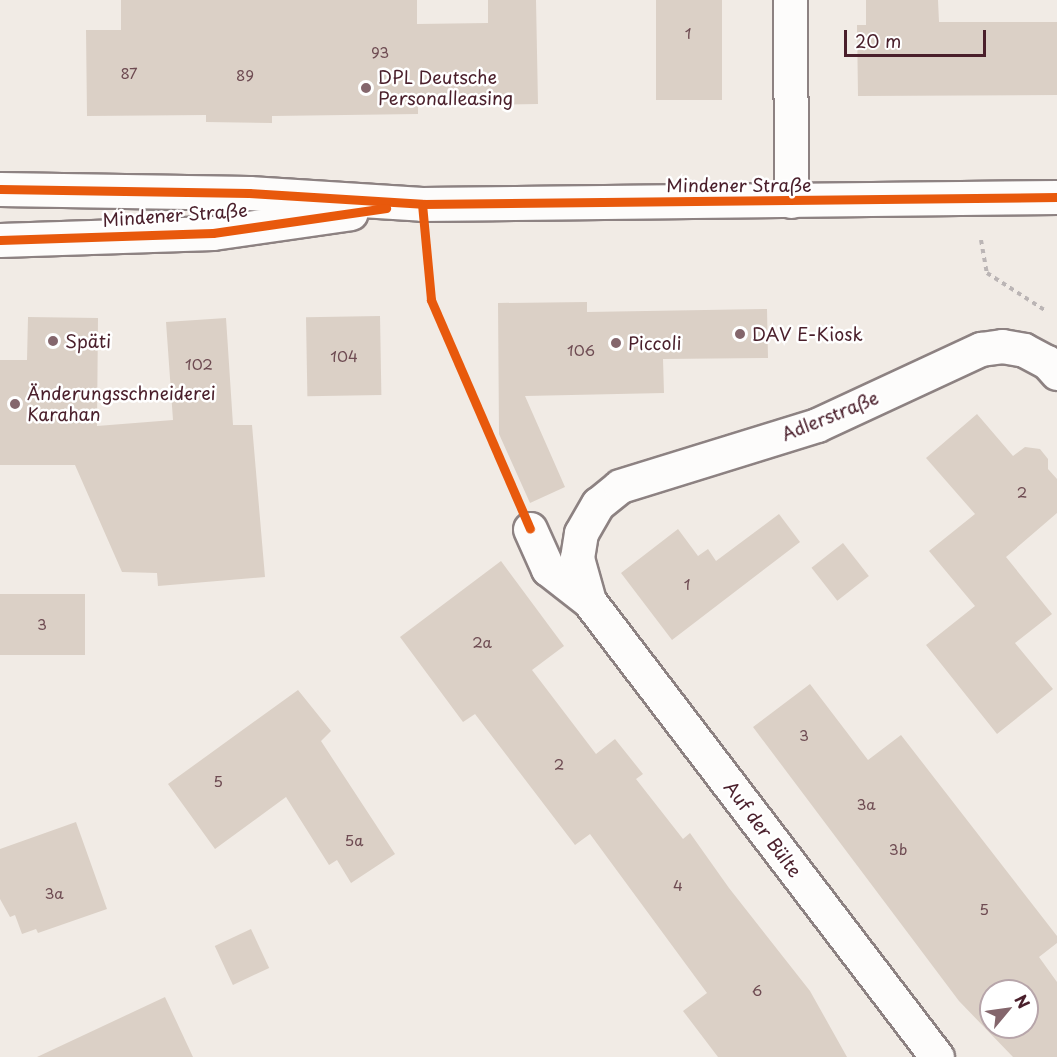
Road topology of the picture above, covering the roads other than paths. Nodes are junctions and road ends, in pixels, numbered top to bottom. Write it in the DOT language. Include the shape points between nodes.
graph roads {
  1 [pos="790,0"];
  2 [pos="0,189"];
  3 [pos="1057,197"];
  4 [pos="791,201"];
  5 [pos="422,204"];
  6 [pos="0,240"];
  7 [pos="1057,373"];
  8 [pos="598,504"];
  9 [pos="530,529"];
  10 [pos="589,601"];
  11 [pos="937,1057"];
  1 -- 4 [label="street"];
  2 -- 5 [label="street, Mindener Straße" via="249,193"];
  3 -- 4 [label="street, Mindener Straße"];
  4 -- 5 [label="street, Mindener Straße"];
  5 -- 6 [label="street, Mindener Straße" via="213,233"];
  7 -- 8 [label="street, Adlerstraße" via="1047,362 1024,350 1002,346 981,349 817,425 620,486"];
  8 -- 10 [label="street, Auf der Bülte" via="581,533 577,558"];
  9 -- 10 [label="street, Auf der Bülte" via="548,569"];
  10 -- 11 [label="street, Auf der Bülte"];
}
